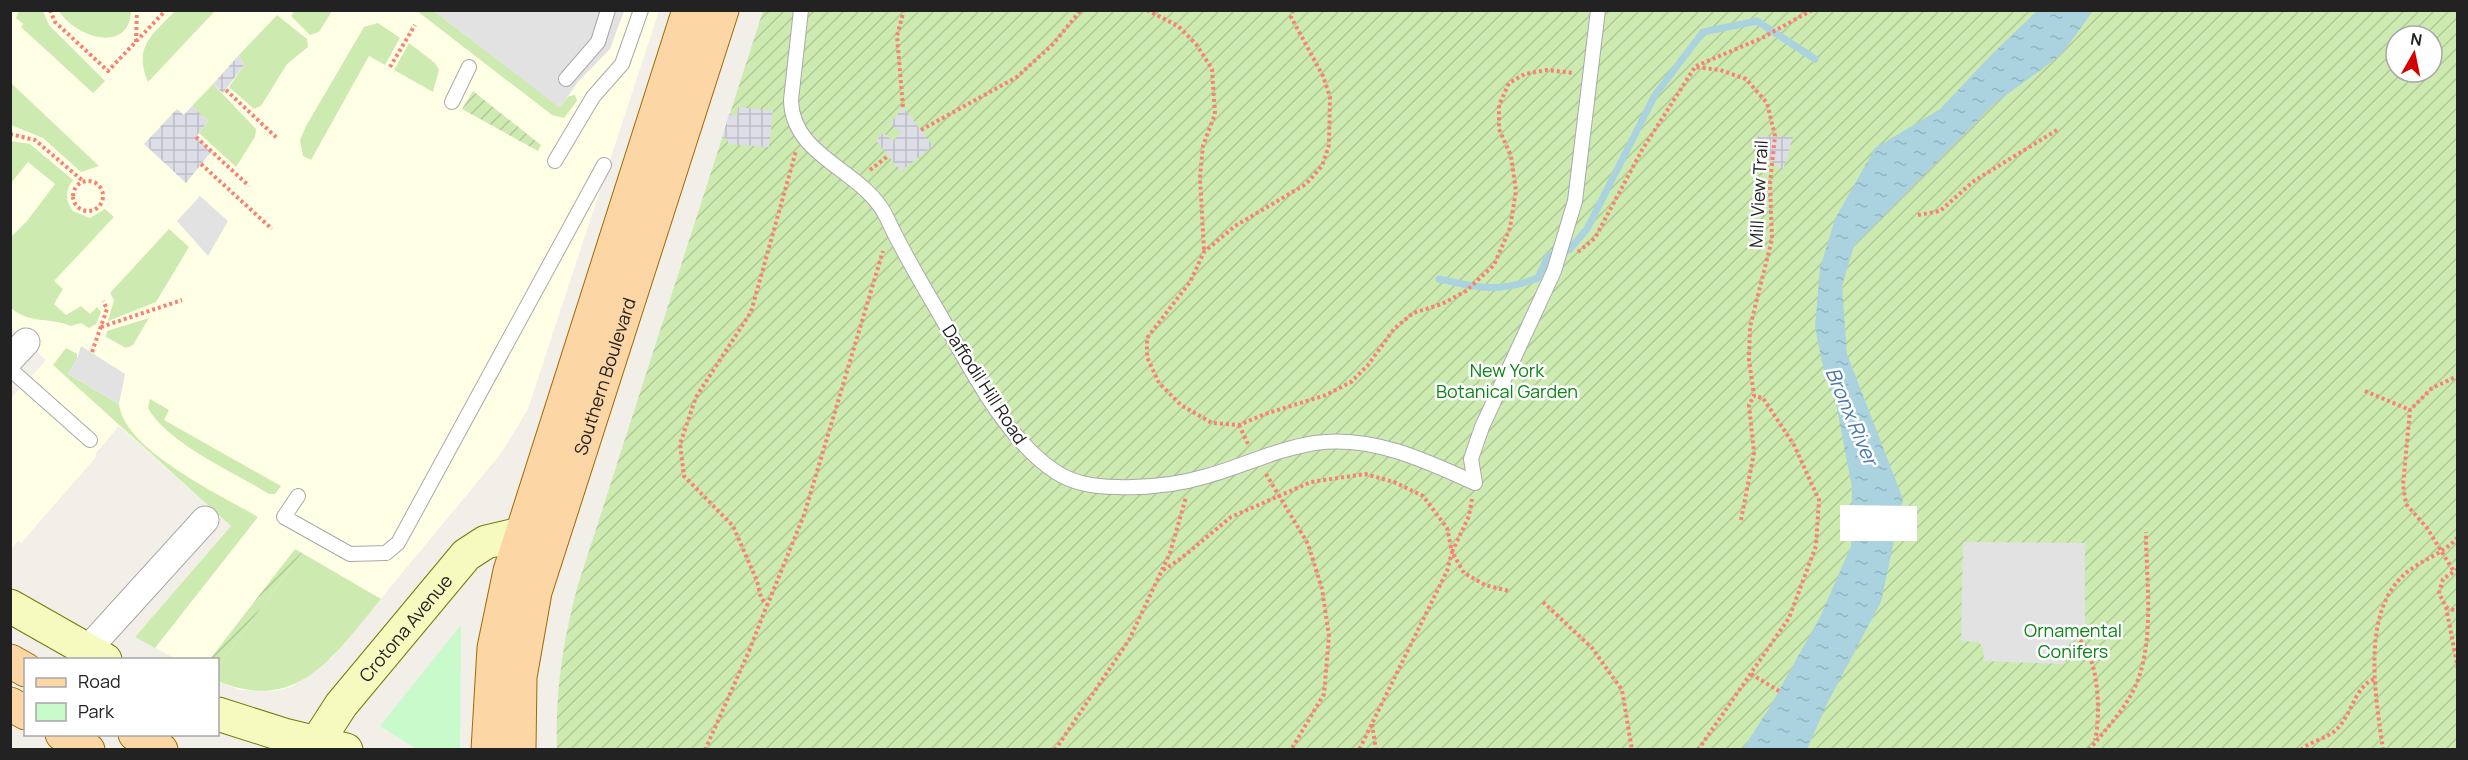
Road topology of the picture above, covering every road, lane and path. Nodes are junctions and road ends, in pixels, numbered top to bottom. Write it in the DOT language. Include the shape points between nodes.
graph roads {
  1 [pos="50,10"];
  2 [pos="136,10"];
  3 [pos="166,10"];
  4 [pos="608,10"];
  5 [pos="641,10"];
  6 [pos="689,10"];
  7 [pos="722,10"];
  8 [pos="801,10"];
  9 [pos="904,10"];
  10 [pos="1081,10"];
  11 [pos="1147,10"];
  12 [pos="1293,10"];
  13 [pos="1598,10"];
  14 [pos="1812,10"];
  15 [pos="415,24"];
  16 [pos="136,43"];
  17 [pos="390,67"];
  18 [pos="469,67"];
  19 [pos="1695,67"];
  20 [pos="1591,75"];
  21 [pos="566,79"];
  22 [pos="226,90"];
  23 [pos="452,102"];
  24 [pos="903,107"];
  25 [pos="921,130"];
  26 [pos="2057,130"];
  27 [pos="10,134"];
  28 [pos="196,137"];
  29 [pos="277,138"];
  30 [pos="803,138"];
  31 [pos="888,156"];
  32 [pos="555,161"];
  33 [pos="201,164"];
  34 [pos="604,165"];
  35 [pos="857,180"];
  36 [pos="83,181"];
  37 [pos="249,186"];
  38 [pos="1918,215"];
  39 [pos="272,230"];
  40 [pos="896,237"];
  41 [pos="1204,252"];
  42 [pos="1554,270"];
  43 [pos="182,300"];
  44 [pos="103,301"];
  45 [pos="101,327"];
  46 [pos="92,352"];
  47 [pos="10,369"];
  48 [pos="2457,376"];
  49 [pos="2365,391"];
  50 [pos="1754,396"];
  51 [pos="2410,410"];
  52 [pos="90,440"];
  53 [pos="1255,458"];
  54 [pos="1191,479"];
  55 [pos="1475,483"];
  56 [pos="298,496"];
  57 [pos="1281,496"];
  58 [pos="205,520"];
  59 [pos="1741,520"];
  60 [pos="2146,532"];
  61 [pos="521,534"];
  62 [pos="2457,537"];
  63 [pos="2441,550"];
  64 [pos="1452,552"];
  65 [pos="1163,570"];
  66 [pos="2455,570"];
  67 [pos="1509,591"];
  68 [pos="1543,602"];
  69 [pos="767,605"];
  70 [pos="10,606"];
  71 [pos="2446,607"];
  72 [pos="2457,612"];
  73 [pos="2059,629"];
  74 [pos="96,655"];
  75 [pos="10,661"];
  76 [pos="24,669"];
  77 [pos="2457,669"];
  78 [pos="1750,674"];
  79 [pos="2374,679"];
  80 [pos="1779,691"];
  81 [pos="10,704"];
  82 [pos="24,712"];
  83 [pos="219,714"];
  84 [pos="1372,724"];
  85 [pos="64,736"];
  86 [pos="137,736"];
  87 [pos="2094,743"];
  88 [pos="324,747"];
  89 [pos="87,750"];
  90 [pos="161,750"];
  91 [pos="489,750"];
  92 [pos="519,750"];
  93 [pos="705,750"];
  94 [pos="1055,750"];
  95 [pos="1291,750"];
  96 [pos="1359,750"];
  97 [pos="1376,750"];
  98 [pos="1632,750"];
  99 [pos="1698,750"];
  100 [pos="2089,750"];
  101 [pos="2301,750"];
  102 [pos="2383,750"];
  1 -- 16 [label="path" via="56,22 108,71"];
  2 -- 16 [label="path"];
  3 -- 16 [label="path"];
  4 -- 21 [label="lane" via="598,42"];
  5 -- 32 [label="lane" via="622,64 593,97"];
  6 -- 61 [label="main road, Southern Boulevard"];
  7 -- 92 [label="main road, Southern Boulevard" via="535,592 520,677"];
  8 -- 30 [label="lane" via="791,100 793,122"];
  9 -- 24 [label="path" via="897,36"];
  10 -- 25 [label="path" via="1053,44 1017,77"];
  11 -- 41 [label="path" via="1178,26 1212,69 1215,114 1203,146 1200,177"];
  12 -- 41 [label="path" via="1291,17 1323,76 1329,97 1329,145 1322,166 1306,184 1234,226"];
  13 -- 20 [label="lane"];
  14 -- 19 [label="path" via="1762,38"];
  15 -- 17 [label="path"];
  18 -- 23 [label="lane"];
  19 -- 42 [label="path" via="1642,150 1595,238"];
  19 -- 50 [label="path, Mill View Trail" via="1746,79 1767,103 1775,136 1770,184 1772,239 1750,327"];
  20 -- 41 [label="path" via="1547,70 1525,74 1509,84 1499,105 1499,129 1511,156 1516,191 1510,228 1494,265 1466,291 1413,313 1394,329 1351,382 1326,394 1239,425 1212,423 1181,405 1159,383 1147,357 1147,338 1190,282"];
  20 -- 42 [label="lane" via="1575,201"];
  22 -- 29 [label="path"];
  26 -- 38 [label="path" via="1974,181 1940,211"];
  27 -- 36 [label="path" via="34,140"];
  28 -- 37 [label="path"];
  30 -- 35 [label="lane, Daffodil Hill Road"];
  30 -- 69 [label="path" via="791,165 751,312 696,397 680,444 684,476 733,526"];
  31 -- 35 [label="path"];
  33 -- 39 [label="path, bridge"];
  34 -- 56 [label="lane" via="398,543 386,554 350,554 284,517"];
  35 -- 40 [label="lane, Daffodil Hill Road" via="882,207"];
  36 -- 36 [label="path" via="75,188 73,198 79,207 92,211 100,205 104,192 94,181"];
  40 -- 54 [label="lane, Daffodil Hill Road" via="986,393 1030,452 1058,474 1093,486 1148,488"];
  40 -- 69 [label="path" via="882,253 804,515"];
  42 -- 55 [label="lane" via="1482,428 1471,459"];
  43 -- 45 [label="path"];
  44 -- 45 [label="path" via="107,309"];
  45 -- 46 [label="path"];
  47 -- 52 [label="lane"];
  48 -- 51 [label="path" via="2432,388"];
  49 -- 51 [label="path"];
  50 -- 59 [label="path, Mill View Trail" via="1749,405 1754,453"];
  50 -- 78 [label="path" via="1763,398 1794,445 1819,500 1816,546 1789,618"];
  51 -- 63 [label="path" via="2403,486 2406,504"];
  53 -- 54 [label="lane, Daffodil Hill Road"];
  53 -- 55 [label="lane, Daffodil Hill Road" via="1315,443 1368,444 1425,460"];
  53 -- 57 [label="path"];
  54 -- 65 [label="path"];
  55 -- 64 [label="path" via="1468,516"];
  57 -- 64 [label="path" via="1311,482 1365,474 1394,482 1423,496 1447,528"];
  57 -- 65 [label="path" via="1231,516"];
  57 -- 95 [label="path" via="1308,544 1322,589 1329,636 1324,694"];
  58 -- 74 [label="street"];
  60 -- 87 [label="path" via="2146,637 2142,667 2122,709"];
  61 -- 88 [label="street, Crotona Avenue" via="486,543 466,555 341,705"];
  61 -- 91 [label="main road, Southern Boulevard" via="494,648"];
  62 -- 63 [label="path"];
  63 -- 66 [label="path"];
  63 -- 79 [label="path" via="2404,574 2385,600"];
  64 -- 67 [label="path" via="1464,573 1485,585"];
  64 -- 84 [label="path" via="1447,571"];
  65 -- 94 [label="path" via="1129,639"];
  66 -- 71 [label="path" via="2440,586"];
  68 -- 98 [label="path" via="1592,648 1622,690"];
  69 -- 93 [label="path"];
  70 -- 74 [label="street"];
  71 -- 72 [label="path"];
  71 -- 77 [label="path"];
  73 -- 87 [label="path" via="2080,640 2095,678 2100,710"];
  75 -- 76 [label="main road"];
  78 -- 80 [label="path"];
  78 -- 99 [label="path"];
  79 -- 101 [label="path" via="2363,686 2335,731"];
  79 -- 102 [label="path"];
  81 -- 82 [label="main road"];
  83 -- 88 [label="street"];
  84 -- 96 [label="path"];
  84 -- 97 [label="path"];
  85 -- 89 [label="main road"];
  86 -- 90 [label="main road"];
  87 -- 100 [label="path"];
}
